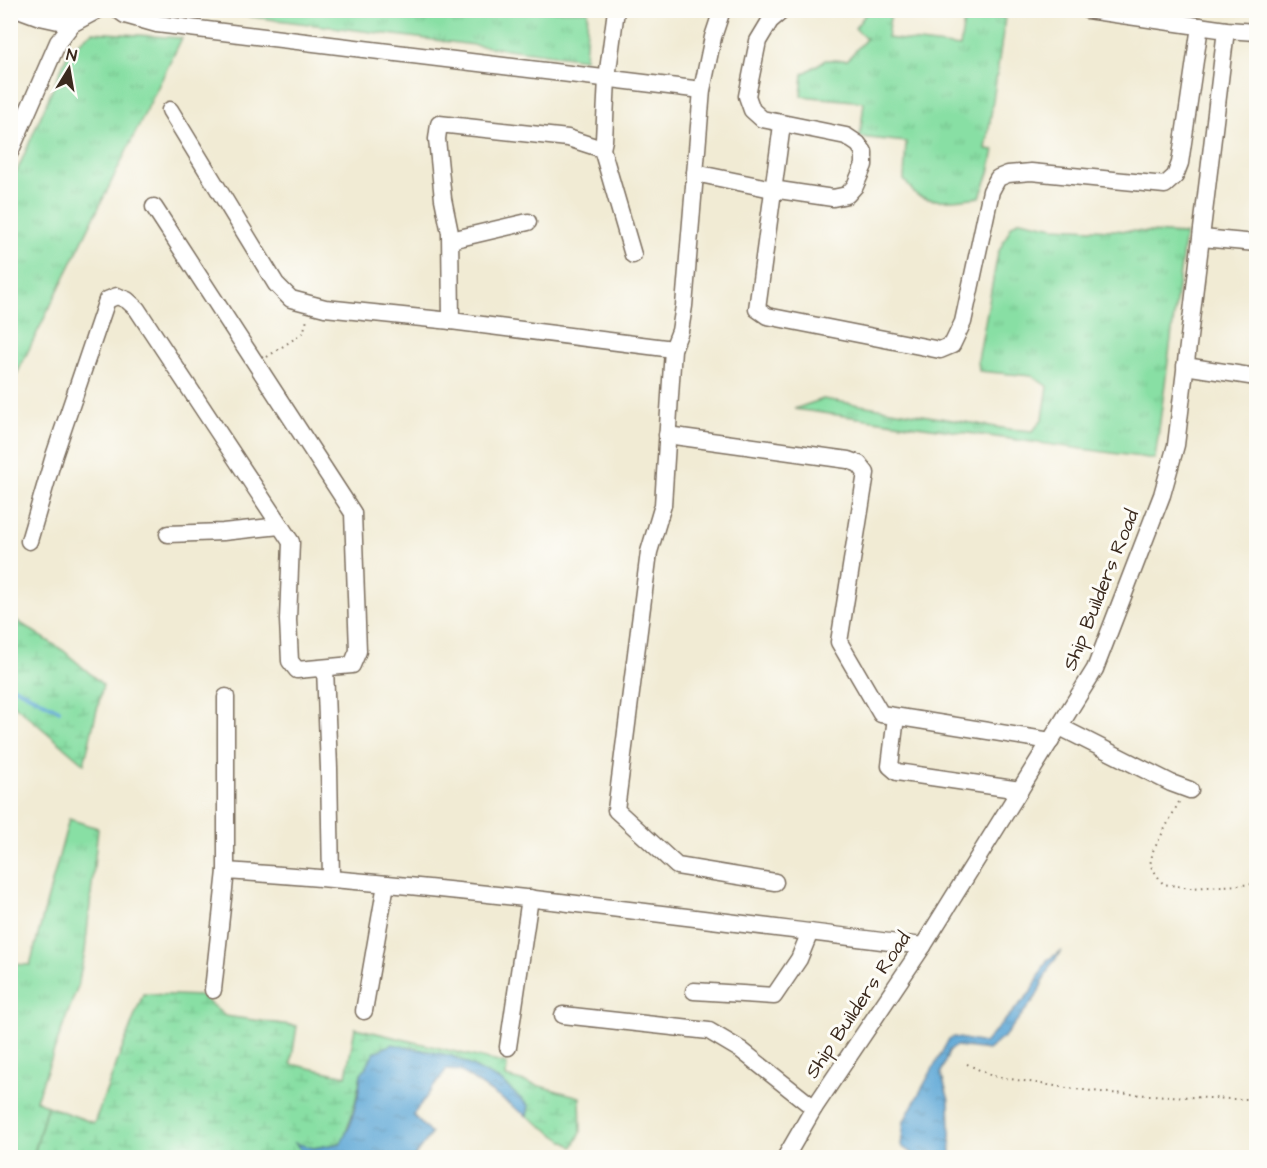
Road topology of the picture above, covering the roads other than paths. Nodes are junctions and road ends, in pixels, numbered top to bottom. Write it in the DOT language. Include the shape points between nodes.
graph roads {
  1 [pos="21,10"];
  2 [pos="118,10"];
  3 [pos="616,10"];
  4 [pos="722,10"];
  5 [pos="783,10"];
  6 [pos="1086,10"];
  7 [pos="93,11"];
  8 [pos="72,24"];
  9 [pos="1200,26"];
  10 [pos="1226,30"];
  11 [pos="1257,32"];
  12 [pos="607,78"];
  13 [pos="702,90"];
  14 [pos="170,110"];
  15 [pos="782,124"];
  16 [pos="602,149"];
  17 [pos="10,152"];
  18 [pos="695,173"];
  19 [pos="772,189"];
  20 [pos="154,207"];
  21 [pos="528,222"];
  22 [pos="1202,238"];
  23 [pos="450,240"];
  24 [pos="1257,243"];
  25 [pos="633,255"];
  26 [pos="451,321"];
  27 [pos="673,349"];
  28 [pos="1185,366"];
  29 [pos="1257,377"];
  30 [pos="667,435"];
  31 [pos="280,526"];
  32 [pos="168,534"];
  33 [pos="29,542"];
  34 [pos="325,668"];
  35 [pos="226,697"];
  36 [pos="896,717"];
  37 [pos="1056,734"];
  38 [pos="1188,789"];
  39 [pos="1020,790"];
  40 [pos="226,871"];
  41 [pos="331,878"];
  42 [pos="775,882"];
  43 [pos="386,884"];
  44 [pos="530,898"];
  45 [pos="810,932"];
  46 [pos="923,946"];
  47 [pos="213,990"];
  48 [pos="694,990"];
  49 [pos="364,1011"];
  50 [pos="563,1015"];
  51 [pos="508,1047"];
  52 [pos="814,1108"];
  53 [pos="785,1158"];
  1 -- 8 [label="street"];
  2 -- 12 [label="street" via="157,24"];
  3 -- 12 [label="street"];
  4 -- 13 [label="street"];
  5 -- 15 [label="street" via="770,21 758,41 747,96 752,110 762,119"];
  6 -- 9 [label="street"];
  7 -- 8 [label="street"];
  8 -- 17 [label="street" via="58,42"];
  9 -- 10 [label="street"];
  9 -- 19 [label="street" via="1180,163 1174,176 1165,185 1031,172 998,178 991,191 963,322 952,345 940,350 767,316 757,309"];
  10 -- 11 [label="street"];
  10 -- 22 [label="street, Ship Builders Road"];
  12 -- 13 [label="street"];
  12 -- 16 [label="street"];
  13 -- 18 [label="street"];
  14 -- 26 [label="street" via="276,284 291,299 312,306"];
  15 -- 19 [label="street"];
  15 -- 19 [label="street" via="846,136 864,152 864,165 847,195 833,198"];
  16 -- 23 [label="street" via="568,138 439,124 442,199"];
  16 -- 25 [label="street"];
  18 -- 19 [label="street"];
  18 -- 27 [label="street" via="684,306"];
  20 -- 34 [label="street" via="353,513 358,651 352,665"];
  21 -- 23 [label="street"];
  22 -- 24 [label="street"];
  22 -- 28 [label="street, Ship Builders Road"];
  23 -- 26 [label="street"];
  26 -- 27 [label="street"];
  27 -- 30 [label="street"];
  28 -- 29 [label="street"];
  28 -- 37 [label="street, Ship Builders Road" via="1176,445 1162,495 1095,669"];
  30 -- 36 [label="street" via="859,464 866,473 839,642 881,714"];
  30 -- 42 [label="street" via="663,506 649,552 616,810 677,866"];
  31 -- 32 [label="street"];
  31 -- 33 [label="street" via="137,309 117,296 107,300"];
  31 -- 34 [label="street" via="291,542 290,661 297,670"];
  34 -- 41 [label="street"];
  35 -- 40 [label="street"];
  36 -- 37 [label="street"];
  36 -- 39 [label="street" via="890,766 897,772"];
  37 -- 38 [label="street"];
  37 -- 39 [label="street, Ship Builders Road"];
  39 -- 46 [label="street, Ship Builders Road"];
  40 -- 41 [label="street"];
  40 -- 47 [label="street"];
  41 -- 43 [label="street"];
  43 -- 44 [label="street"];
  43 -- 49 [label="street"];
  44 -- 45 [label="street"];
  44 -- 51 [label="street"];
  45 -- 46 [label="street"];
  45 -- 48 [label="street" via="799,959 774,996"];
  46 -- 52 [label="street, Ship Builders Road"];
  50 -- 52 [label="street" via="709,1031 741,1050"];
  52 -- 53 [label="street, Ship Builders Road"];
}
